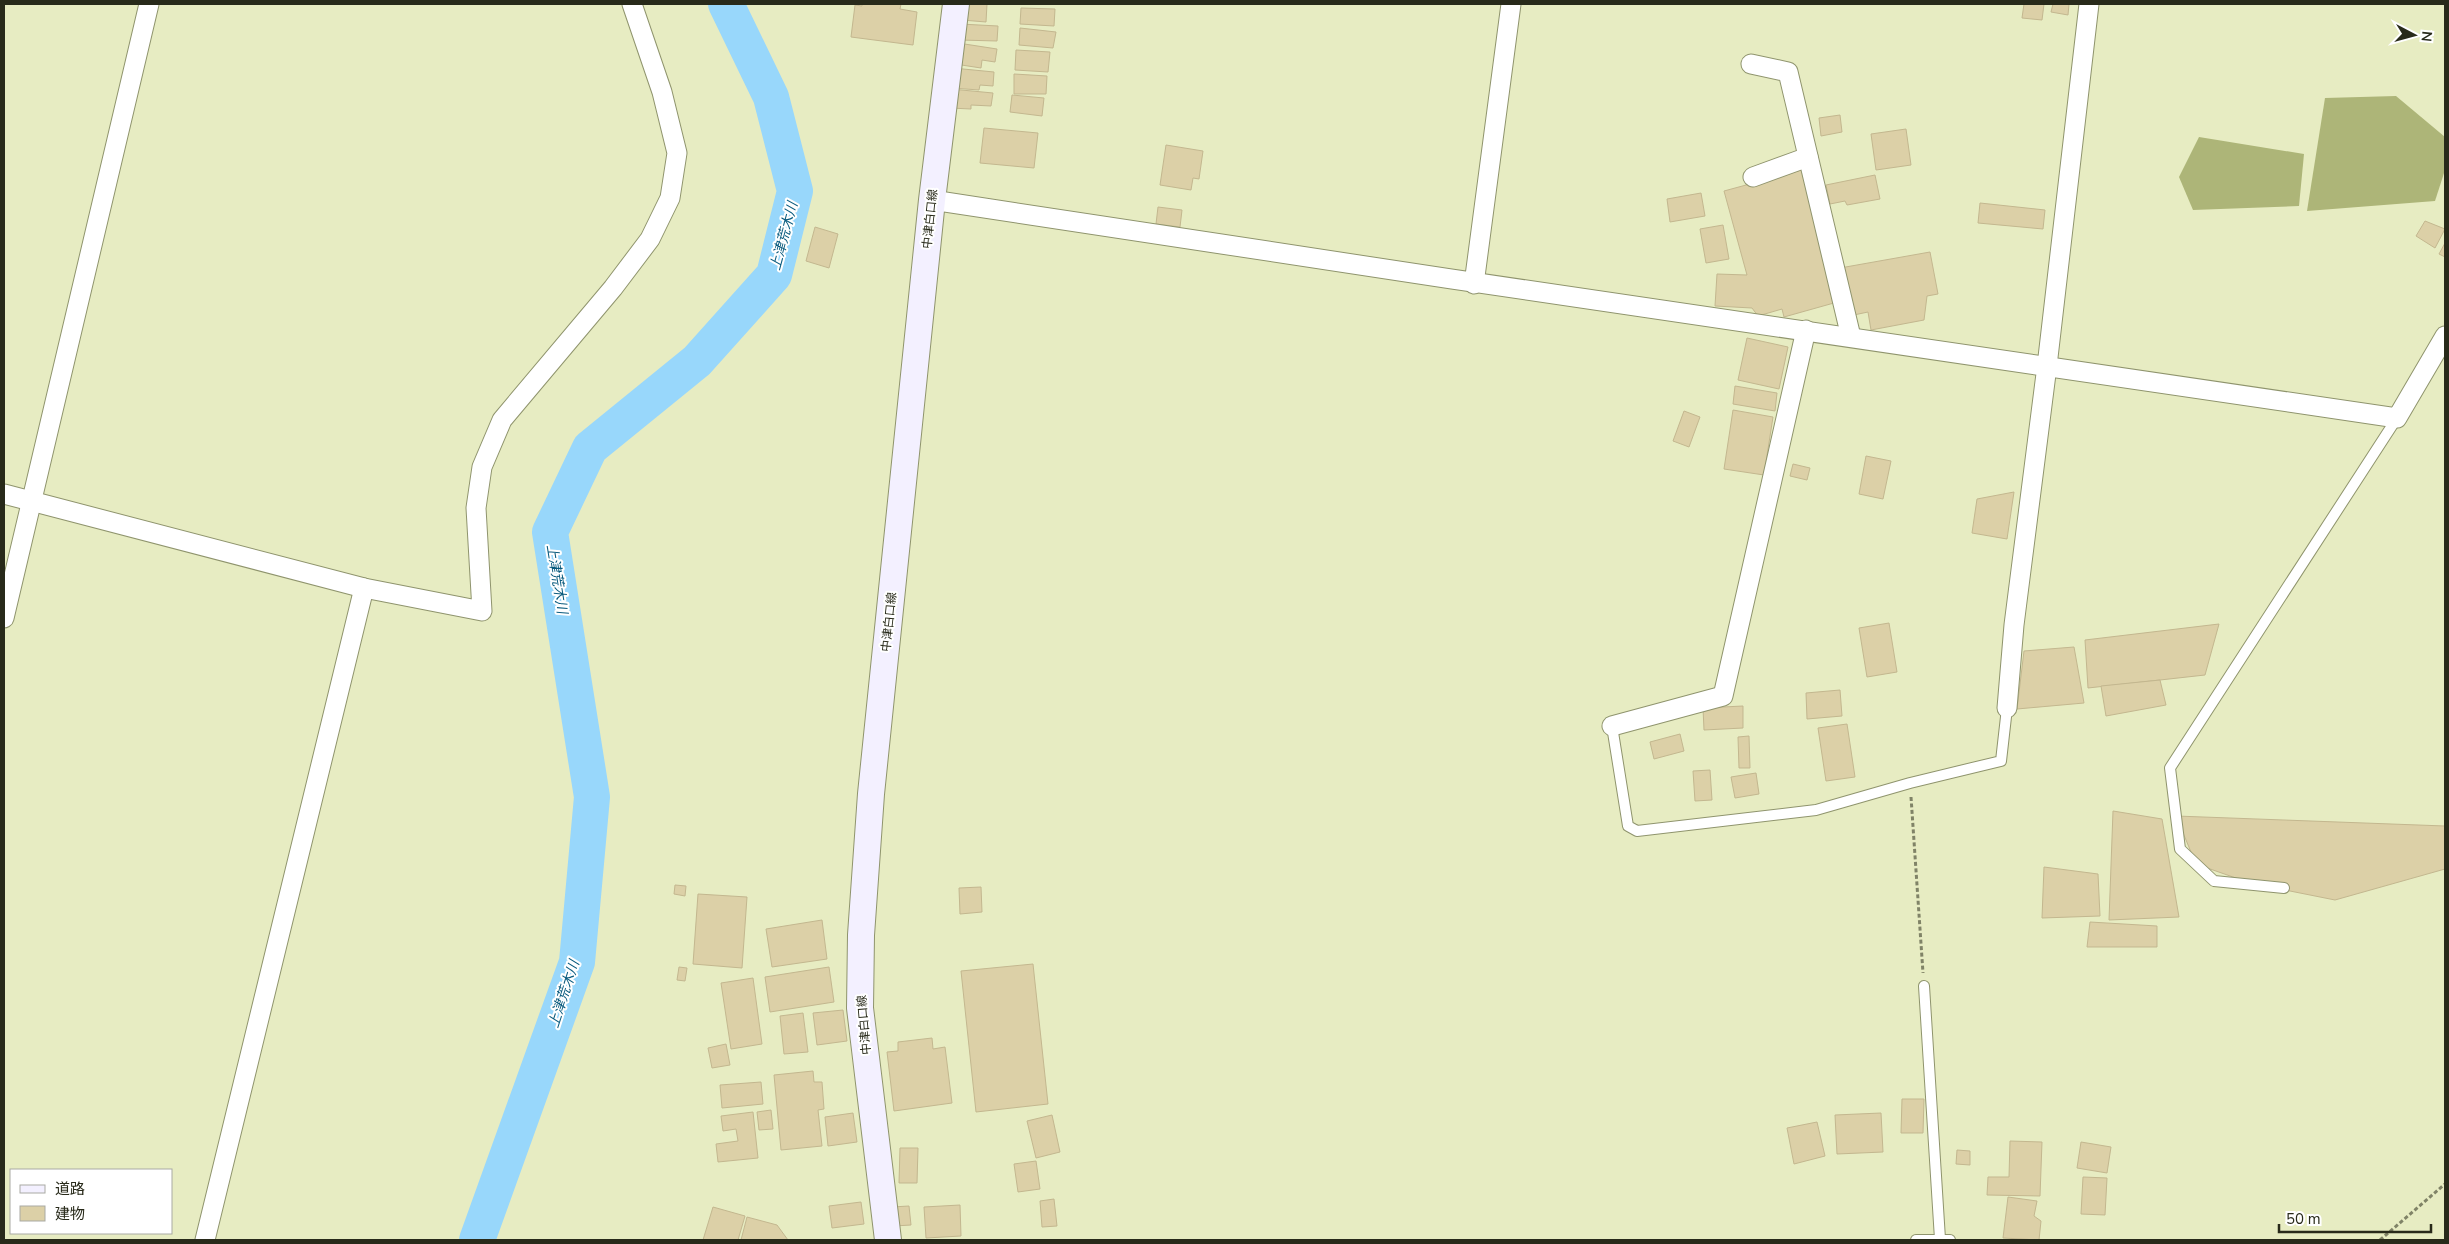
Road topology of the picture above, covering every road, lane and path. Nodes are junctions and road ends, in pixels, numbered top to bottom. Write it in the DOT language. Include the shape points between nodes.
graph roads {
  1 [pos="149,4"];
  2 [pos="632,4"];
  3 [pos="956,4"];
  4 [pos="1511,4"];
  5 [pos="2089,4"];
  6 [pos="1751,64"];
  7 [pos="1808,158"];
  8 [pos="1754,176"];
  9 [pos="932,200"];
  10 [pos="1474,284"];
  11 [pos="1806,330"];
  12 [pos="2445,336"];
  13 [pos="1851,337"];
  14 [pos="2047,366"];
  15 [pos="2397,418"];
  16 [pos="4,494"];
  17 [pos="32,501"];
  18 [pos="364,588"];
  19 [pos="4,618"];
  20 [pos="2007,708"];
  21 [pos="1612,726"];
  22 [pos="1910,783"];
  23 [pos="2284,888"];
  24 [pos="1924,986"];
  25 [pos="2445,1184"];
  26 [pos="205,1240"];
  27 [pos="888,1240"];
  28 [pos="1916,1240"];
  29 [pos="1945,1240"];
  30 [pos="2380,1240"];
  1 -- 17 [label="street"];
  2 -- 18 [label="street" via="662,92 677,153 670,198 650,239 613,288 502,420 482,466 476,508 482,611"];
  3 -- 9 [label="main road, 中津白口線"];
  4 -- 10 [label="street"];
  5 -- 14 [label="street"];
  6 -- 7 [label="street" via="1788,72"];
  7 -- 8 [label="street"];
  7 -- 13 [label="street"];
  9 -- 10 [label="street"];
  9 -- 27 [label="main road, 中津白口線" via="871,794 861,935 860,1008"];
  10 -- 11 [label="street"];
  11 -- 13 [label="street"];
  11 -- 21 [label="street" via="1723,696"];
  12 -- 15 [label="street"];
  13 -- 14 [label="street"];
  14 -- 15 [label="street"];
  14 -- 20 [label="street" via="2014,625"];
  15 -- 23 [label="lane" via="2170,768 2180,849 2214,880"];
  16 -- 17 [label="street"];
  17 -- 18 [label="street"];
  17 -- 19 [label="street"];
  18 -- 26 [label="street"];
  20 -- 22 [label="lane" via="2001,761"];
  21 -- 22 [label="lane" via="1628,826 1636,831 1816,810"];
  22 -- 24 [label="path"];
  24 -- 29 [label="lane"];
  25 -- 30 [label="path"];
  28 -- 29 [label="lane"];
}
